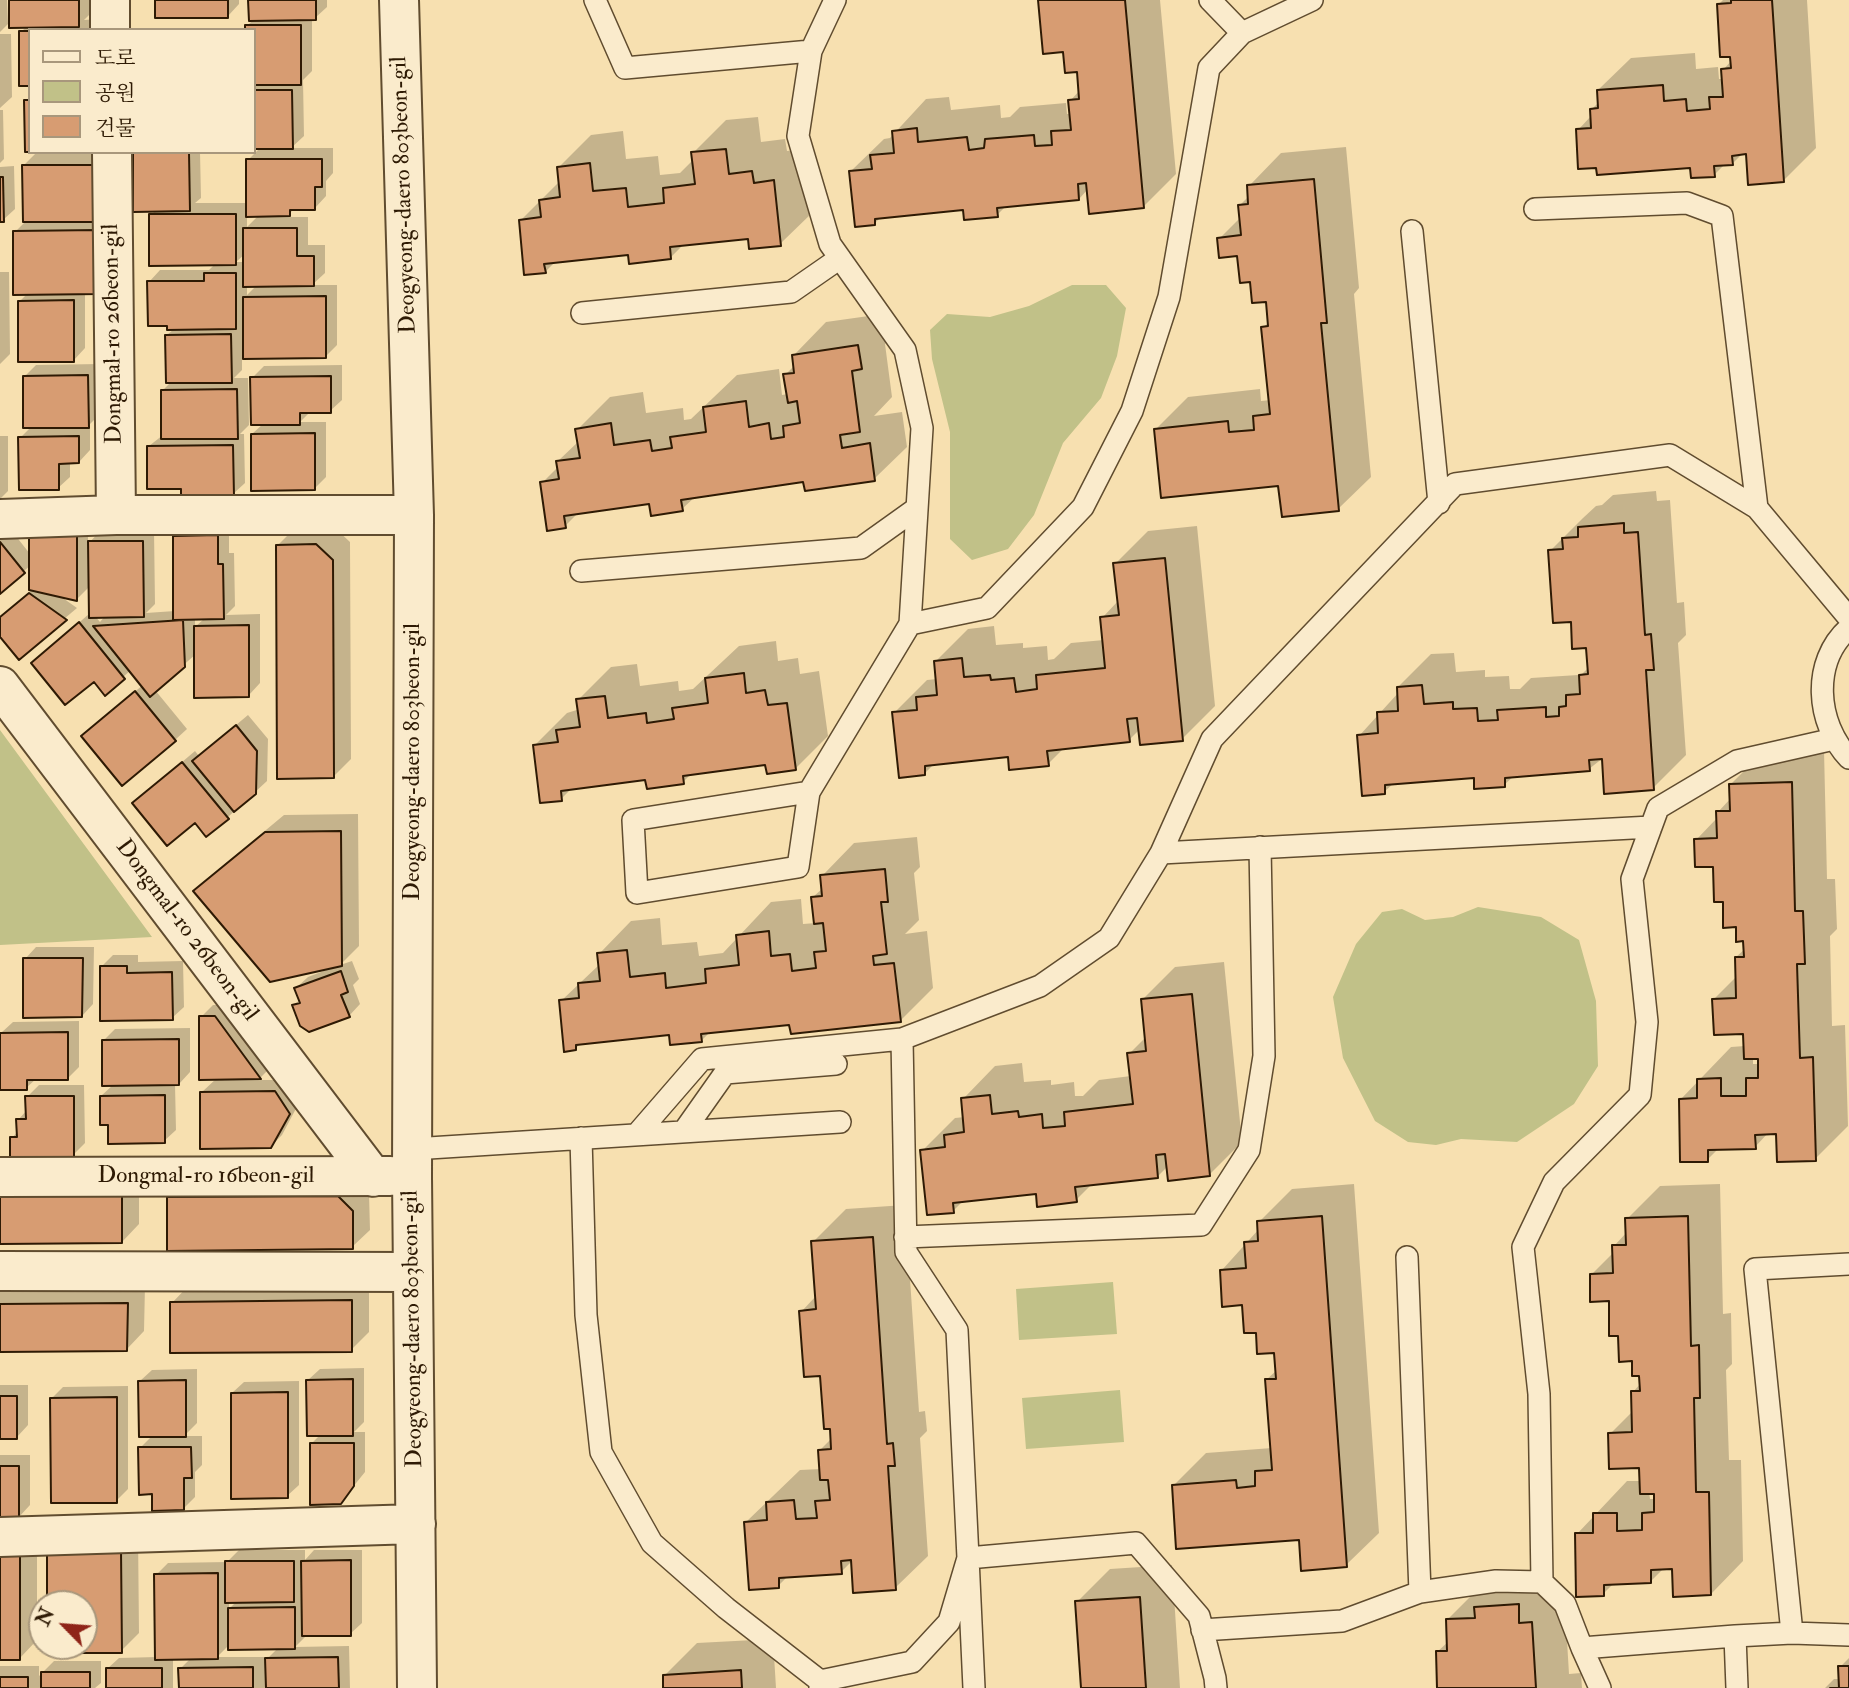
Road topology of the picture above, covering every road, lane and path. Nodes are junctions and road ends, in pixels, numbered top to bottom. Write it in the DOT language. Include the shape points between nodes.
graph roads {
  1 [pos="110,0"];
  2 [pos="399,0"];
  3 [pos="595,0"];
  4 [pos="835,0"];
  5 [pos="1210,0"];
  6 [pos="1312,0"];
  7 [pos="110,28"];
  8 [pos="1241,33"];
  9 [pos="811,51"];
  10 [pos="111,154"];
  11 [pos="1535,209"];
  12 [pos="1412,231"];
  13 [pos="840,258"];
  14 [pos="582,313"];
  15 [pos="1439,503"];
  16 [pos="917,508"];
  17 [pos="1757,508"];
  18 [pos="414,514"];
  19 [pos="116,515"];
  20 [pos="0,519"];
  21 [pos="581,571"];
  22 [pos="1849,618"];
  23 [pos="909,624"];
  24 [pos="1849,628"];
  25 [pos="0,686"];
  26 [pos="1834,739"];
  27 [pos="1849,758"];
  28 [pos="808,792"];
  29 [pos="1651,827"];
  30 [pos="1260,847"];
  31 [pos="1161,853"];
  32 [pos="902,1039"];
  33 [pos="836,1064"];
  34 [pos="840,1122"];
  35 [pos="684,1131"];
  36 [pos="637,1134"];
  37 [pos="581,1138"];
  38 [pos="412,1162"];
  39 [pos="0,1177"];
  40 [pos="373,1177"];
  41 [pos="905,1237"];
  42 [pos="1407,1257"];
  43 [pos="1849,1264"];
  44 [pos="0,1271"];
  45 [pos="413,1272"];
  46 [pos="416,1524"];
  47 [pos="0,1537"];
  48 [pos="968,1558"];
  49 [pos="1542,1583"];
  50 [pos="1420,1592"];
  51 [pos="1202,1630"];
  52 [pos="1792,1633"];
  53 [pos="1849,1635"];
  54 [pos="1734,1636"];
  55 [pos="1582,1648"];
  56 [pos="820,1685"];
  57 [pos="417,1688"];
  58 [pos="974,1688"];
  59 [pos="1216,1688"];
  60 [pos="1600,1688"];
  61 [pos="1737,1688"];
  1 -- 7 [label="street"];
  2 -- 18 [label="street, Deogyeong-daero 803beon-gil"];
  3 -- 9 [label="lane" via="625,68"];
  4 -- 9 [label="lane"];
  5 -- 8 [label="lane"];
  6 -- 8 [label="lane"];
  8 -- 23 [label="lane" via="1209,68 1169,296 1132,411 1083,507 987,608"];
  9 -- 13 [label="lane" via="799,136 830,244"];
  10 -- 19 [label="street, Dongmal-ro 26beon-gil"];
  11 -- 17 [label="lane" via="1687,203 1722,216"];
  12 -- 15 [label="lane"];
  13 -- 14 [label="lane" via="791,292"];
  13 -- 16 [label="lane" via="905,350 922,428"];
  15 -- 17 [label="lane" via="1455,484 1670,455"];
  15 -- 31 [label="lane" via="1212,739"];
  16 -- 21 [label="lane" via="861,548"];
  16 -- 23 [label="lane"];
  17 -- 22 [label="lane"];
  18 -- 19 [label="street"];
  18 -- 38 [label="street, Deogyeong-daero 803beon-gil"];
  19 -- 20 [label="street"];
  23 -- 28 [label="lane"];
  24 -- 26 [label="lane" via="1829,657 1821,687 1824,718"];
  25 -- 40 [label="street, Dongmal-ro 26beon-gil"];
  26 -- 27 [label="lane"];
  26 -- 29 [label="lane" via="1737,761 1658,808"];
  28 -- 28 [label="lane" via="798,867 637,893 633,820"];
  29 -- 30 [label="lane"];
  29 -- 49 [label="lane" via="1632,879 1647,1022 1640,1095 1554,1182 1523,1247 1539,1394"];
  30 -- 31 [label="lane"];
  30 -- 41 [label="lane" via="1264,1056 1250,1150 1200,1225"];
  31 -- 32 [label="lane" via="1109,938 1040,986"];
  32 -- 36 [label="lane" via="702,1059"];
  32 -- 41 [label="lane"];
  33 -- 35 [label="lane" via="725,1073"];
  34 -- 35 [label="lane"];
  35 -- 36 [label="lane"];
  36 -- 37 [label="lane"];
  37 -- 38 [label="lane"];
  37 -- 56 [label="lane" via="586,1315 601,1452 652,1543"];
  38 -- 40 [label="street, Dongmal-ro 16beon-gil"];
  38 -- 45 [label="street, Deogyeong-daero 803beon-gil"];
  39 -- 40 [label="street, Dongmal-ro 16beon-gil"];
  41 -- 48 [label="lane" via="906,1252 957,1330"];
  42 -- 50 [label="lane"];
  43 -- 52 [label="lane" via="1755,1269"];
  44 -- 45 [label="street"];
  45 -- 46 [label="street, Deogyeong-daero 803beon-gil"];
  46 -- 47 [label="street"];
  46 -- 57 [label="street, Deogyeong-daero 803beon-gil"];
  48 -- 51 [label="lane" via="1136,1543 1199,1616"];
  48 -- 56 [label="lane" via="949,1622 912,1662"];
  48 -- 58 [label="lane"];
  49 -- 50 [label="lane" via="1496,1581"];
  49 -- 55 [label="lane" via="1565,1604"];
  50 -- 51 [label="lane" via="1342,1621"];
  51 -- 59 [label="lane"];
  52 -- 53 [label="lane"];
  52 -- 54 [label="lane"];
  54 -- 55 [label="lane"];
  54 -- 61 [label="lane"];
  55 -- 60 [label="lane"];
}
